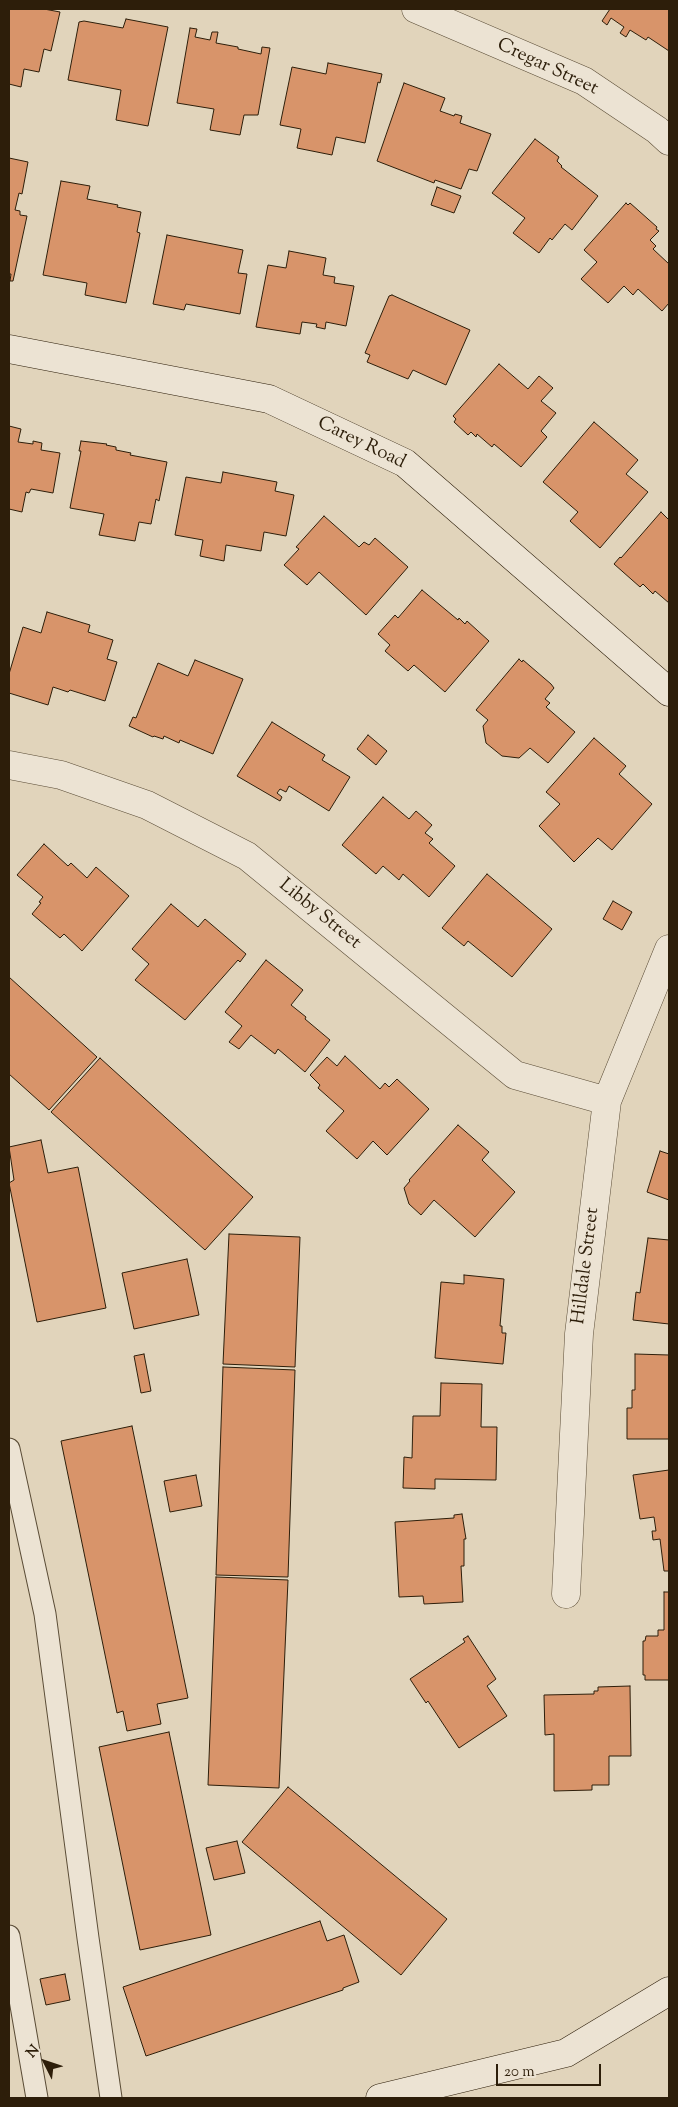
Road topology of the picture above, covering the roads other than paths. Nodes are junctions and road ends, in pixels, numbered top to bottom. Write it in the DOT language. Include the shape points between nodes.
graph roads {
  1 [pos="416,9"];
  2 [pos="669,141"];
  3 [pos="9,349"];
  4 [pos="669,692"];
  5 [pos="9,765"];
  6 [pos="669,949"];
  7 [pos="608,1101"];
  8 [pos="9,1449"];
  9 [pos="566,1594"];
  10 [pos="9,1936"];
  11 [pos="669,1991"];
  12 [pos="434,2092"];
  13 [pos="37,2098"];
  14 [pos="111,2098"];
  15 [pos="380,2098"];
  1 -- 2 [label="street, Cregar Street" via="584,81"];
  3 -- 4 [label="street, Carey Road" via="269,399 405,463"];
  5 -- 7 [label="street, Libby Street" via="61,775 147,805 247,856 515,1075"];
  6 -- 7 [label="street, Hilldale Street"];
  7 -- 9 [label="street, Hilldale Street" via="579,1334"];
  8 -- 14 [label="lane" via="45,1614"];
  10 -- 13 [label="lane"];
  11 -- 12 [label="street" via="566,2053"];
  12 -- 15 [label="street"];
}
